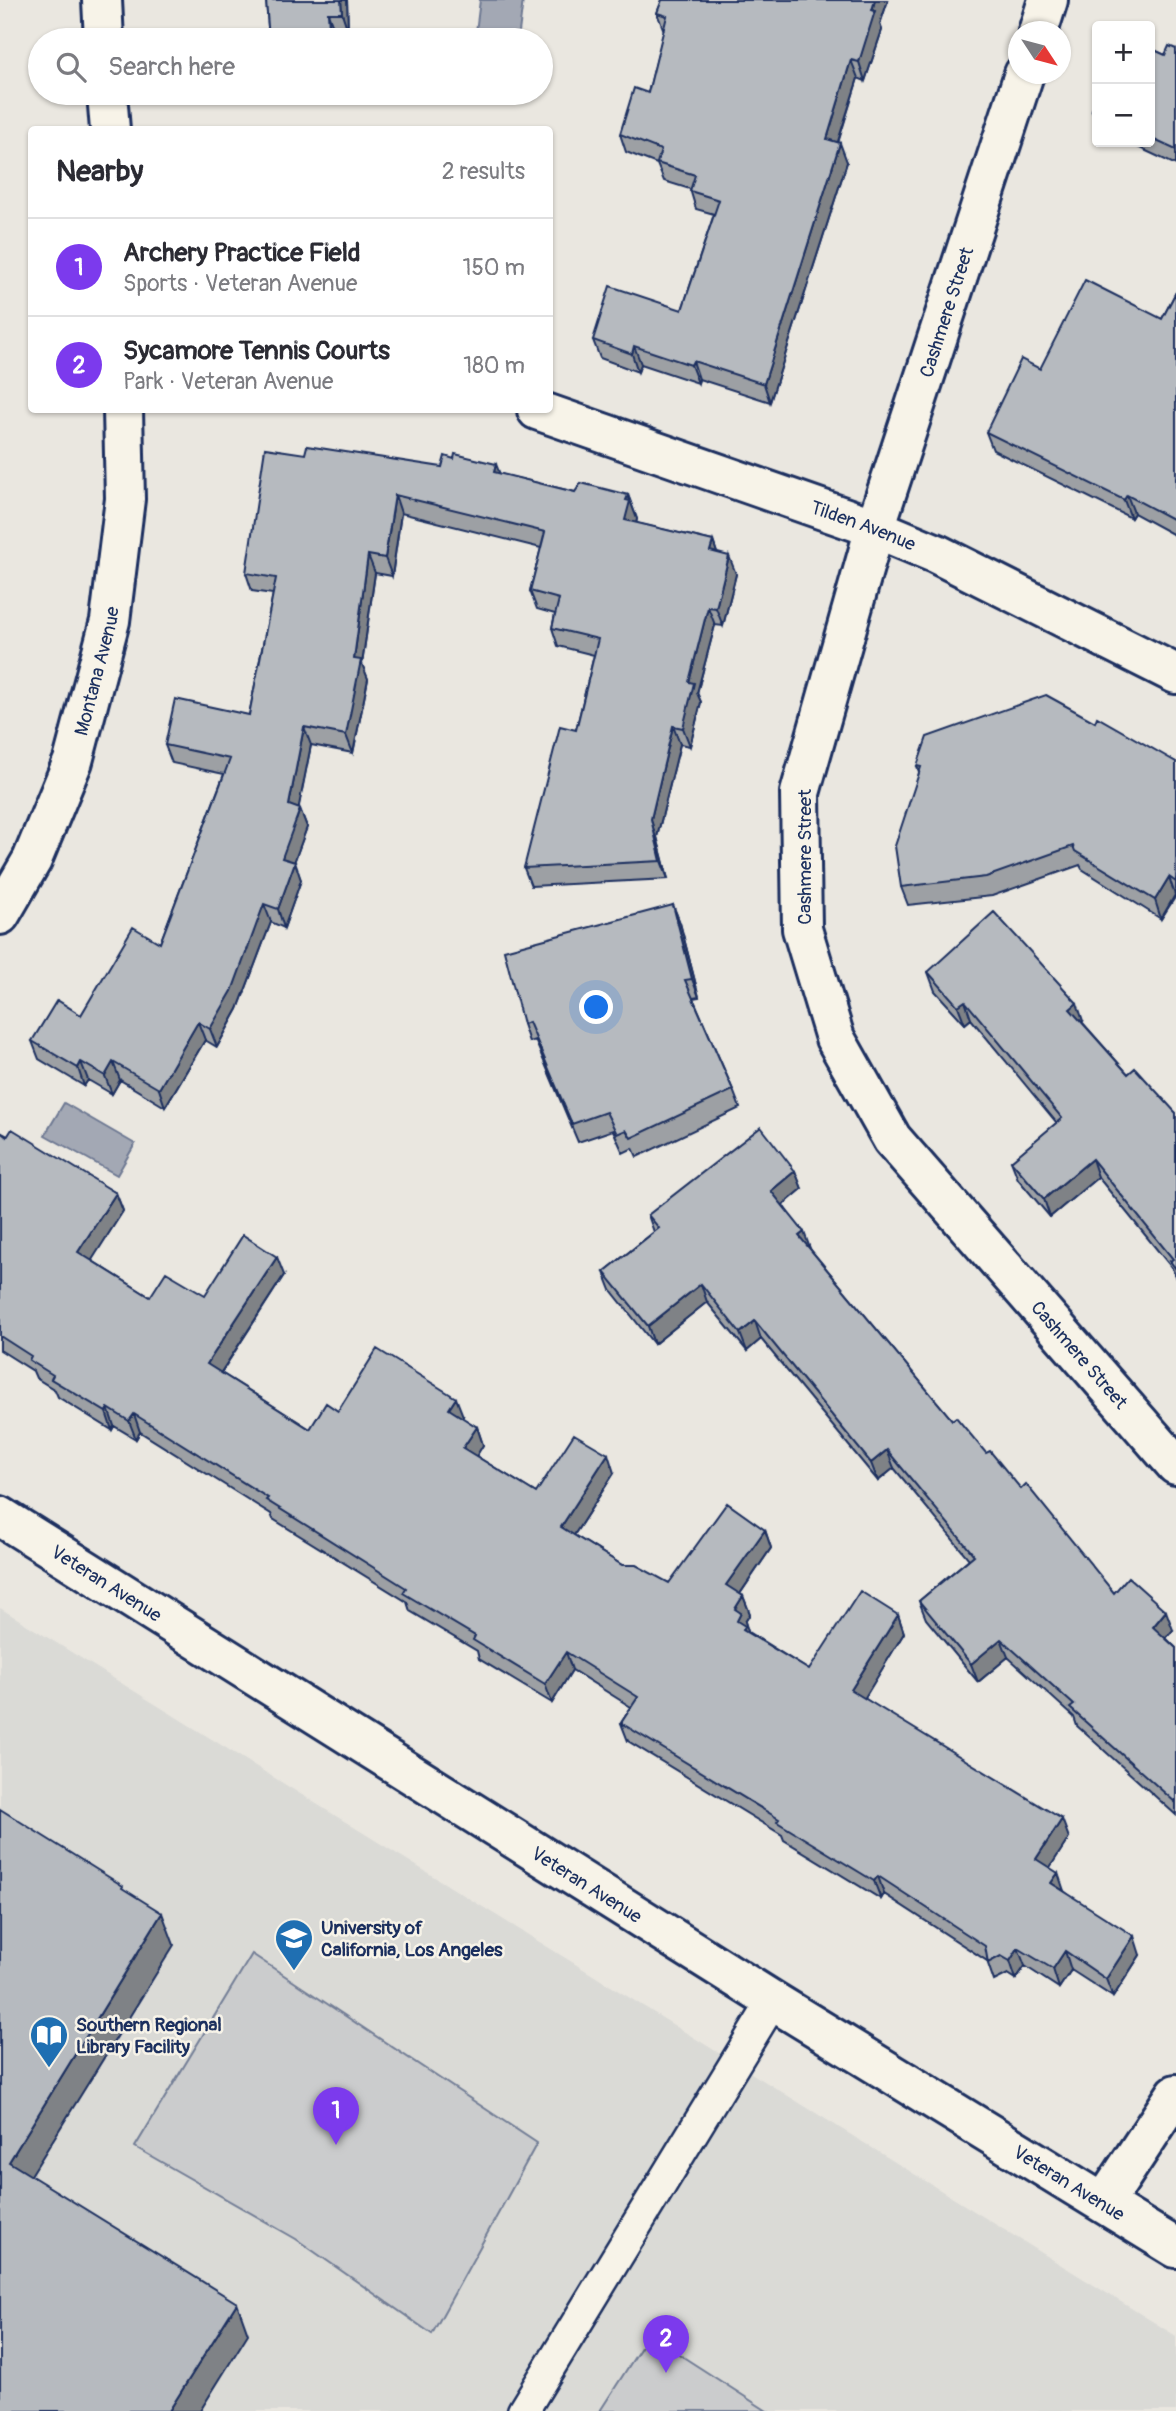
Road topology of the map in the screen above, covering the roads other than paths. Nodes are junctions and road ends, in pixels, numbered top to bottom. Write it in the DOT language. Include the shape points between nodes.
graph roads {
  1 [pos="102,0"];
  2 [pos="1048,0"];
  3 [pos="1041,21"];
  4 [pos="103,28"];
  5 [pos="1021,84"];
  6 [pos="108,105"];
  7 [pos="110,126"];
  8 [pos="123,413"];
  9 [pos="546,413"];
  10 [pos="875,528"];
  11 [pos="1176,674"];
  12 [pos="0,915"];
  13 [pos="1176,1465"];
  14 [pos="0,1516"];
  15 [pos="774,2001"];
  16 [pos="1176,2094"];
  17 [pos="1104,2203"];
  18 [pos="1176,2248"];
  19 [pos="523,2411"];
  1 -- 4 [label="street"];
  2 -- 3 [label="street"];
  5 -- 10 [label="street, Cashmere Street"];
  6 -- 7 [label="street"];
  8 -- 12 [label="street, Montana Avenue" via="125,499 110,621 73,761 32,860"];
  9 -- 10 [label="street, Tilden Avenue"];
  10 -- 11 [label="street, Tilden Avenue" via="950,560"];
  10 -- 13 [label="street, Cashmere Street" via="800,793 802,929 835,1038 892,1139"];
  14 -- 15 [label="street, Veteran Avenue"];
  15 -- 17 [label="street, Veteran Avenue"];
  15 -- 19 [label="lane"];
  16 -- 17 [label="street"];
  17 -- 18 [label="street, Veteran Avenue"];
}
